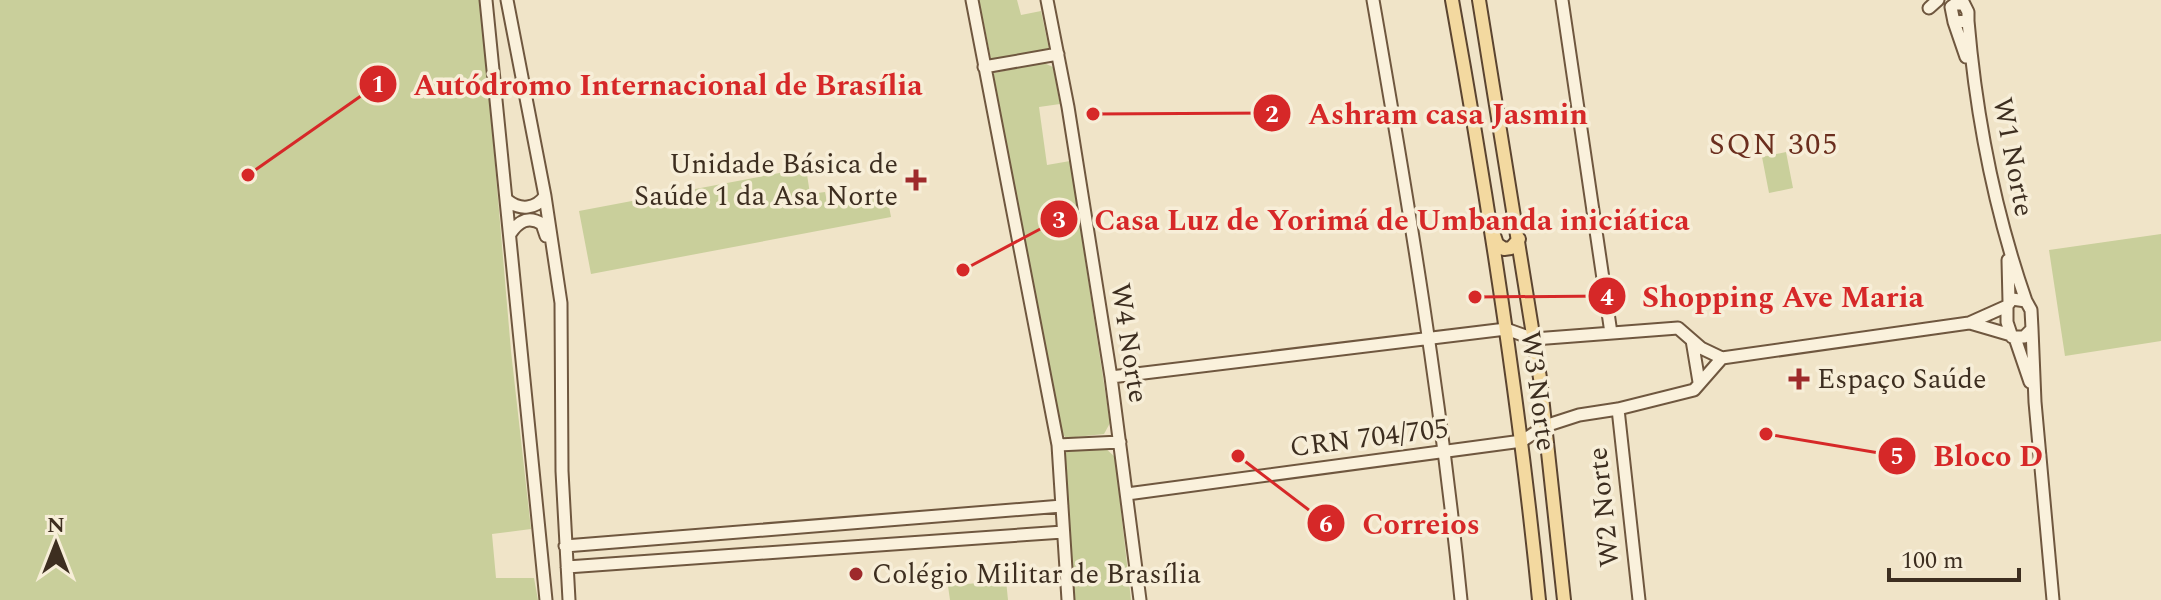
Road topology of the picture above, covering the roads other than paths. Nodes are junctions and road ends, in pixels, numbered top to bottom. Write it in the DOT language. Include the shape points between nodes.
graph roads {
  1 [pos="486,0"];
  2 [pos="507,0"];
  3 [pos="1047,0"];
  4 [pos="1373,0"];
  5 [pos="1452,0"];
  6 [pos="1479,0"];
  7 [pos="1562,0"];
  8 [pos="1958,2"];
  9 [pos="973,5"];
  10 [pos="1968,21"];
  11 [pos="1954,22"];
  12 [pos="1058,54"];
  13 [pos="984,67"];
  14 [pos="1972,77"];
  15 [pos="545,196"];
  16 [pos="507,200"];
  17 [pos="1487,208"];
  18 [pos="510,234"];
  19 [pos="1519,239"];
  20 [pos="2007,248"];
  21 [pos="556,263"];
  22 [pos="2026,301"];
  23 [pos="2008,304"];
  24 [pos="1969,323"];
  25 [pos="1506,329"];
  26 [pos="2032,329"];
  27 [pos="1611,333"];
  28 [pos="2013,336"];
  29 [pos="1430,338"];
  30 [pos="1534,339"];
  31 [pos="1692,340"];
  32 [pos="1722,358"];
  33 [pos="1111,377"];
  34 [pos="1699,382"];
  35 [pos="2035,402"];
  36 [pos="1618,409"];
  37 [pos="1545,426"];
  38 [pos="1522,441"];
  39 [pos="1120,442"];
  40 [pos="1058,445"];
  41 [pos="1445,453"];
  42 [pos="1127,494"];
  43 [pos="1062,506"];
  44 [pos="1063,532"];
  45 [pos="1532,533"];
  46 [pos="565,546"];
  47 [pos="1560,558"];
  48 [pos="567,567"];
  49 [pos="546,600"];
  50 [pos="569,600"];
  51 [pos="1068,600"];
  52 [pos="1140,600"];
  53 [pos="1461,600"];
  54 [pos="1539,600"];
  55 [pos="1564,600"];
  56 [pos="1639,600"];
  57 [pos="2051,600"];
  1 -- 16 [label="street"];
  2 -- 15 [label="street"];
  3 -- 12 [label="street, W4 Norte"];
  4 -- 29 [label="street"];
  5 -- 17 [label="main road, W3 Norte"];
  6 -- 19 [label="main road, W3 Norte"];
  7 -- 27 [label="street"];
  8 -- 10 [label="street, W1 Norte"];
  8 -- 11 [label="street, W1 Norte" via="1951,15"];
  9 -- 13 [label="street"];
  10 -- 11 [label="street"];
  10 -- 14 [label="street, W1 Norte"];
  11 -- 14 [label="street, W1 Norte"];
  12 -- 13 [label="street"];
  12 -- 33 [label="street, W4 Norte"];
  13 -- 40 [label="street"];
  14 -- 20 [label="street, W1 Norte"];
  15 -- 16 [label="street" via="527,207"];
  15 -- 21 [label="street"];
  16 -- 18 [label="street"];
  17 -- 19 [label="main road" via="1500,247 1511,248"];
  17 -- 25 [label="main road, W3 Norte"];
  18 -- 21 [label="street" via="524,220 536,220"];
  18 -- 49 [label="street"];
  19 -- 30 [label="main road, W3 Norte"];
  20 -- 22 [label="street, W1 Norte"];
  20 -- 23 [label="street, W1 Norte"];
  21 -- 46 [label="street"];
  22 -- 23 [label="street"];
  22 -- 26 [label="street"];
  23 -- 24 [label="street"];
  23 -- 28 [label="street"];
  24 -- 28 [label="street"];
  24 -- 32 [label="street"];
  25 -- 29 [label="street"];
  25 -- 30 [label="street"];
  25 -- 38 [label="main road, W3 Norte"];
  26 -- 28 [label="street" via="2028,336"];
  26 -- 35 [label="street"];
  27 -- 30 [label="street"];
  27 -- 31 [label="street" via="1678,328"];
  28 -- 35 [label="street"];
  29 -- 33 [label="street"];
  29 -- 41 [label="street"];
  30 -- 37 [label="main road, W3 Norte"];
  31 -- 32 [label="street"];
  31 -- 34 [label="street"];
  32 -- 34 [label="street"];
  33 -- 39 [label="street, W4 Norte"];
  34 -- 36 [label="street" via="1694,390"];
  35 -- 57 [label="street"];
  36 -- 37 [label="street"];
  36 -- 56 [label="street, W2 Norte"];
  37 -- 38 [label="street"];
  37 -- 47 [label="main road, W3 Norte"];
  38 -- 41 [label="street, CRN 704/705"];
  38 -- 45 [label="main road, W3 Norte"];
  39 -- 40 [label="street"];
  39 -- 42 [label="street, W4 Norte"];
  40 -- 43 [label="street"];
  41 -- 42 [label="street, CRN 704/705"];
  41 -- 53 [label="street"];
  42 -- 52 [label="street, W4 Norte"];
  43 -- 44 [label="street"];
  43 -- 46 [label="street"];
  44 -- 48 [label="street"];
  44 -- 51 [label="street"];
  45 -- 47 [label="main road" via="1542,527 1554,530"];
  45 -- 54 [label="main road, W3 Norte"];
  46 -- 48 [label="street"];
  47 -- 55 [label="main road, W3 Norte"];
  48 -- 50 [label="street"];
}
